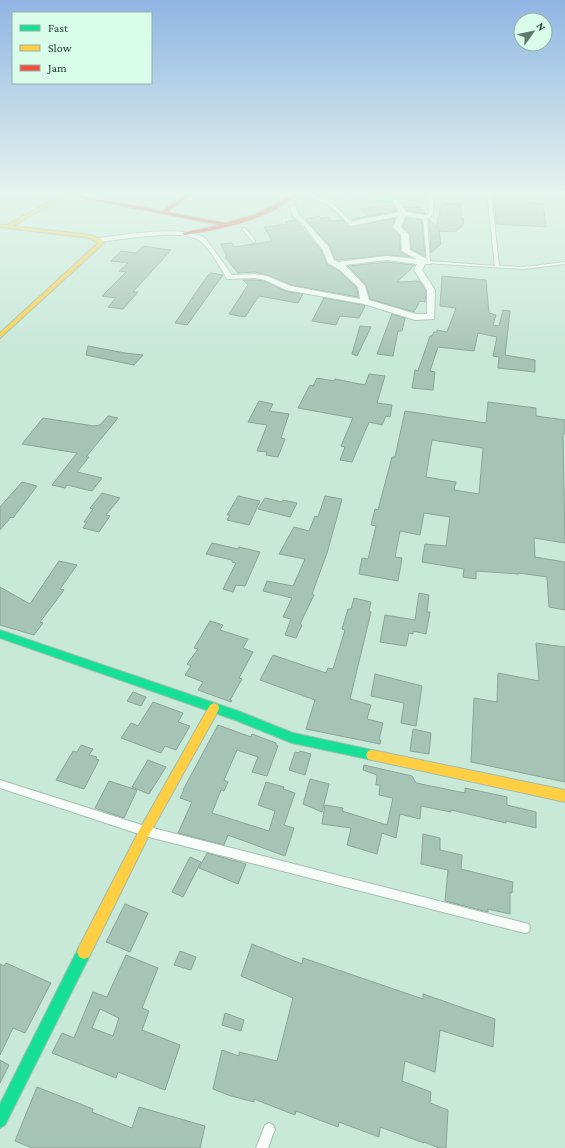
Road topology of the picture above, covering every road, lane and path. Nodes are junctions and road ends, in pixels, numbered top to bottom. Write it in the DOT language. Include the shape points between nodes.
graph roads {
  1 [pos="98,246"];
  2 [pos="206,246"];
  3 [pos="323,246"];
  4 [pos="406,246"];
  5 [pos="425,246"];
  6 [pos="494,246"];
  7 [pos="425,262"];
  8 [pos="565,263"];
  9 [pos="337,264"];
  10 [pos="496,267"];
  11 [pos="365,302"];
  12 [pos="0,336"];
  13 [pos="0,634"];
  14 [pos="214,708"];
  15 [pos="0,784"];
  16 [pos="565,796"];
  17 [pos="145,831"];
  18 [pos="525,928"];
  19 [pos="0,1120"];
  20 [pos="269,1129"];
  21 [pos="262,1148"];
  1 -- 12 [label="street"];
  2 -- 11 [label="street" via="230,277 267,278 289,288"];
  3 -- 9 [label="street" via="331,261"];
  4 -- 7 [label="street" via="406,251"];
  5 -- 7 [label="lane"];
  6 -- 10 [label="lane"];
  7 -- 9 [label="street" via="387,258"];
  7 -- 10 [label="lane"];
  7 -- 11 [label="street" via="418,270 431,290 430,318 415,317"];
  8 -- 10 [label="lane" via="524,268"];
  9 -- 11 [label="street" via="359,282"];
  13 -- 14 [label="street"];
  14 -- 16 [label="street" via="292,738"];
  14 -- 17 [label="street"];
  15 -- 17 [label="lane"];
  17 -- 18 [label="lane"];
  17 -- 19 [label="street"];
  20 -- 21 [label="lane"];
}
